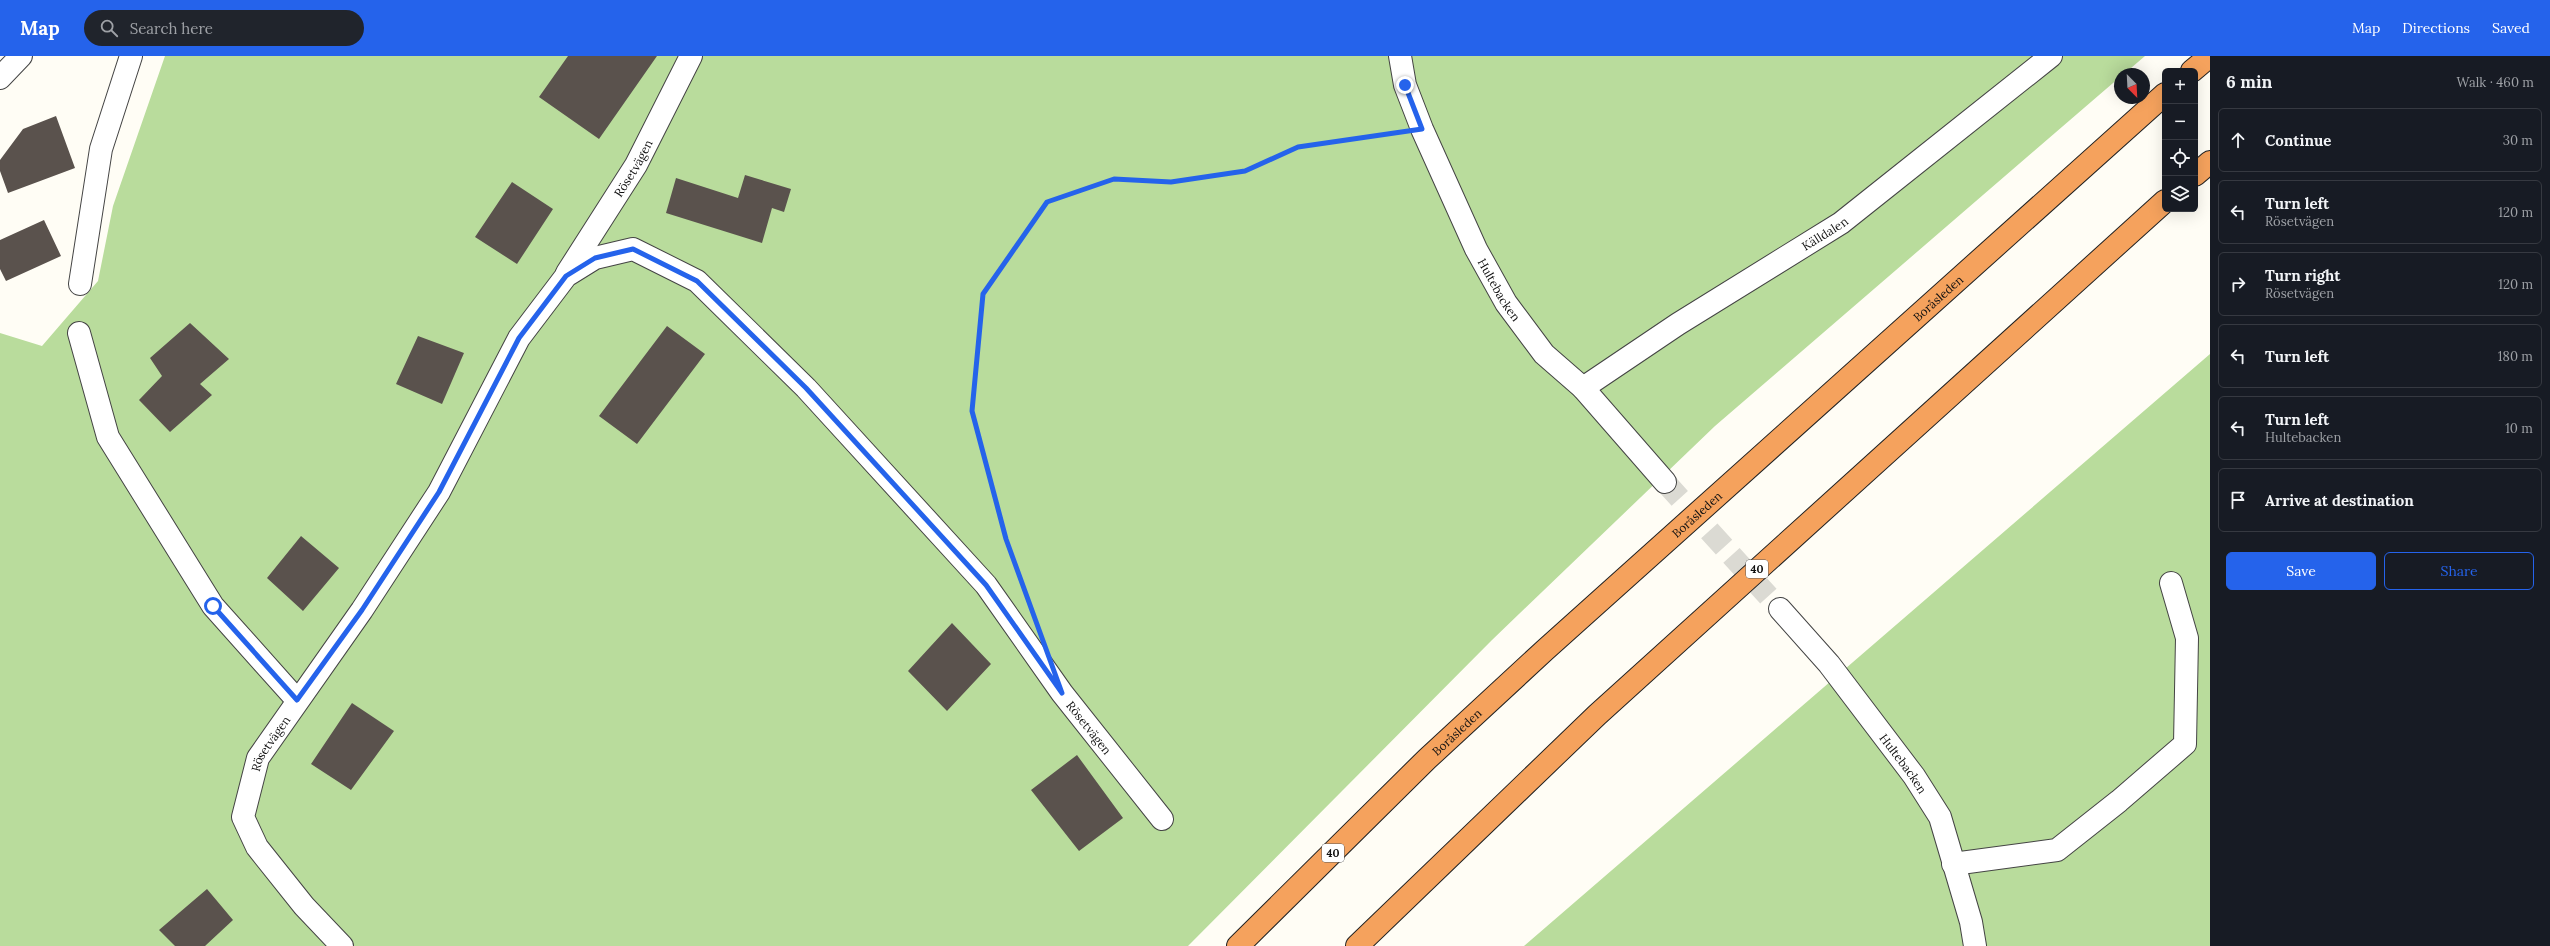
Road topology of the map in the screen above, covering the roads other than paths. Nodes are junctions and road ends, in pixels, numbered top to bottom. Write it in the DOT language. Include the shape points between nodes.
graph roads {
  1 [pos="21,56"];
  2 [pos="131,56"];
  3 [pos="691,56"];
  4 [pos="1400,56"];
  5 [pos="2051,56"];
  6 [pos="2210,56"];
  7 [pos="2196,68"];
  8 [pos="0,78"];
  9 [pos="2162,97"];
  10 [pos="2210,162"];
  11 [pos="2198,172"];
  12 [pos="2162,204"];
  13 [pos="566,276"];
  14 [pos="80,284"];
  15 [pos="79,333"];
  16 [pos="1583,388"];
  17 [pos="1665,482"];
  18 [pos="2171,584"];
  19 [pos="1780,609"];
  20 [pos="297,700"];
  21 [pos="1162,819"];
  22 [pos="1954,864"];
  23 [pos="342,946"];
  24 [pos="1238,946"];
  25 [pos="1357,946"];
  26 [pos="1975,946"];
  1 -- 8 [label="street"];
  2 -- 14 [label="street" via="101,149"];
  3 -- 13 [label="street, Rösetvägen" via="636,165"];
  4 -- 16 [label="street, Hultebacken" via="1405,85 1422,129 1476,249 1506,303 1544,354"];
  5 -- 16 [label="street, Källdalen" via="1841,223 1678,324"];
  6 -- 7 [label="highway"];
  9 -- 24 [label="highway, Boråsleden / 40" via="1545,650 1422,765"];
  10 -- 11 [label="highway"];
  12 -- 25 [label="highway, 40" via="1597,715"];
  13 -- 20 [label="street, Rösetvägen" via="519,338 439,492 362,610"];
  13 -- 21 [label="street, Rösetvägen" via="595,258 633,249 697,281 806,388 986,585 1062,693"];
  15 -- 20 [label="street" via="108,437 213,606"];
  16 -- 17 [label="street, Hultebacken"];
  18 -- 22 [label="street" via="2187,638 2185,744 2057,850"];
  19 -- 22 [label="street, Hultebacken" via="1829,664 1914,776 1940,817"];
  20 -- 23 [label="street, Rösetvägen" via="258,758 243,817 257,848 304,906"];
  22 -- 26 [label="street, Hultebacken" via="1971,922"];
}
